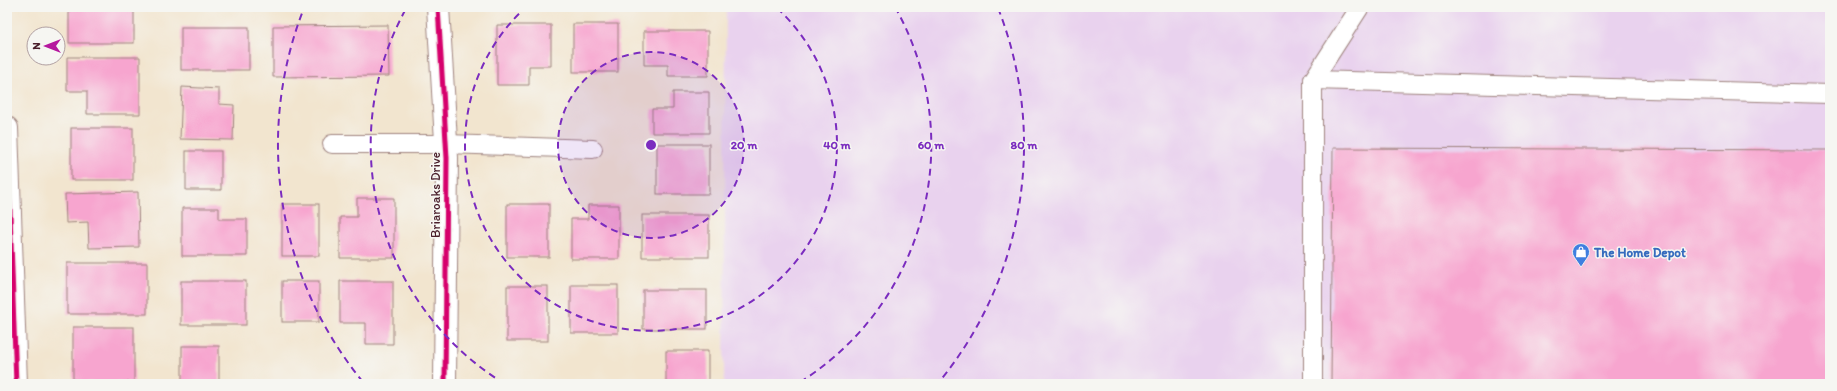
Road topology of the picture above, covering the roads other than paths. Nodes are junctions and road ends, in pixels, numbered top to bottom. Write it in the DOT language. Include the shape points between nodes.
graph roads {
  1 [pos="438,7"];
  2 [pos="1360,7"];
  3 [pos="1313,80"];
  4 [pos="1830,94"];
  5 [pos="7,128"];
  6 [pos="332,144"];
  7 [pos="446,144"];
  8 [pos="593,149"];
  9 [pos="8,192"];
  10 [pos="16,384"];
  11 [pos="445,384"];
  12 [pos="1313,384"];
  1 -- 7 [label="street, Briaroaks Drive"];
  2 -- 3 [label="lane"];
  3 -- 4 [label="lane"];
  3 -- 12 [label="lane"];
  5 -- 9 [label="street"];
  6 -- 7 [label="lane, Briaroaks Drive"];
  7 -- 8 [label="lane"];
  7 -- 11 [label="street, Briaroaks Drive"];
  9 -- 10 [label="street"];
}
